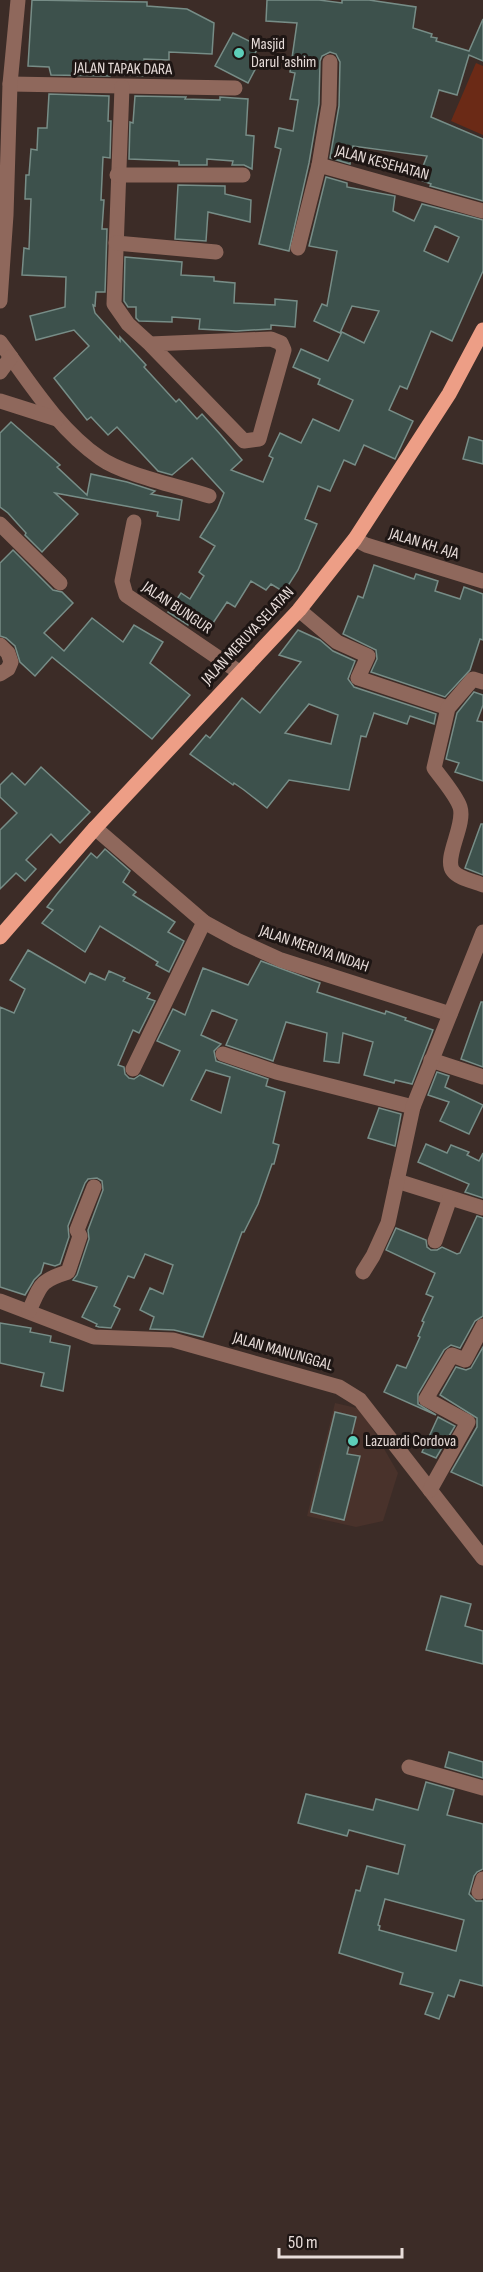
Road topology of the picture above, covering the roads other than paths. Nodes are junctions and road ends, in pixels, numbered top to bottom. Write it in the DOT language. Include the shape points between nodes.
graph roads {
  1 [pos="18,0"];
  2 [pos="330,62"];
  3 [pos="10,84"];
  4 [pos="122,87"];
  5 [pos="235,88"];
  6 [pos="319,165"];
  7 [pos="243,175"];
  8 [pos="117,176"];
  9 [pos="483,211"];
  10 [pos="116,243"];
  11 [pos="298,248"];
  12 [pos="216,252"];
  13 [pos="0,301"];
  14 [pos="483,330"];
  15 [pos="0,342"];
  16 [pos="150,344"];
  17 [pos="11,357"];
  18 [pos="0,372"];
  19 [pos="0,400"];
  20 [pos="57,419"];
  21 [pos="209,496"];
  22 [pos="134,522"];
  23 [pos="0,524"];
  24 [pos="355,539"];
  25 [pos="483,581"];
  26 [pos="60,583"];
  27 [pos="300,610"];
  28 [pos="0,645"];
  29 [pos="239,672"];
  30 [pos="0,674"];
  31 [pos="483,682"];
  32 [pos="448,708"];
  33 [pos="95,828"];
  34 [pos="483,885"];
  35 [pos="204,922"];
  36 [pos="483,932"];
  37 [pos="0,937"];
  38 [pos="450,1014"];
  39 [pos="223,1054"];
  40 [pos="431,1060"];
  41 [pos="133,1069"];
  42 [pos="483,1077"];
  43 [pos="413,1107"];
  44 [pos="397,1181"];
  45 [pos="94,1186"];
  46 [pos="450,1198"];
  47 [pos="483,1208"];
  48 [pos="435,1241"];
  49 [pos="363,1272"];
  50 [pos="0,1301"];
  51 [pos="29,1311"];
  52 [pos="483,1326"];
  53 [pos="430,1490"];
  54 [pos="483,1558"];
  55 [pos="410,1767"];
  56 [pos="483,1788"];
  1 -- 3 [label="street"];
  2 -- 6 [label="street" via="329,105"];
  3 -- 4 [label="street, JALAN TAPAK DARA"];
  3 -- 13 [label="street"];
  4 -- 5 [label="street, JALAN TAPAK DARA"];
  4 -- 8 [label="street"];
  6 -- 9 [label="street, JALAN KESEHATAN"];
  6 -- 11 [label="street, JALAN KESEHATAN"];
  7 -- 8 [label="street"];
  8 -- 10 [label="street"];
  10 -- 12 [label="street"];
  10 -- 16 [label="street" via="114,304"];
  14 -- 24 [label="main road, JALAN MERUYA SELATAN" via="449,394"];
  15 -- 17 [label="street"];
  16 -- 16 [label="street" via="271,339 281,343 284,350 259,439 244,441"];
  17 -- 18 [label="street"];
  17 -- 20 [label="street"];
  19 -- 20 [label="street"];
  20 -- 21 [label="street" via="101,458"];
  22 -- 29 [label="street, JALAN BUNGUR" via="122,581 126,595"];
  23 -- 26 [label="street"];
  24 -- 25 [label="street, JALAN KH. AJA"];
  24 -- 27 [label="main road, JALAN MERUYA SELATAN"];
  27 -- 29 [label="main road, JALAN MERUYA SELATAN"];
  27 -- 32 [label="street" via="337,642 368,656 358,678"];
  28 -- 30 [label="street" via="11,662"];
  29 -- 33 [label="main road, JALAN MERUYA SELATAN"];
  31 -- 32 [label="street" via="473,679"];
  32 -- 34 [label="street" via="434,768 460,806 462,819 450,862 452,870 460,876"];
  33 -- 35 [label="street, JALAN MERUYA INDAH"];
  33 -- 37 [label="main road, JALAN MERUYA SELATAN"];
  35 -- 38 [label="street, JALAN MERUYA INDAH" via="281,960"];
  35 -- 41 [label="street"];
  36 -- 38 [label="street"];
  38 -- 40 [label="street"];
  39 -- 43 [label="street" via="276,1072"];
  40 -- 42 [label="street"];
  40 -- 43 [label="street"];
  43 -- 44 [label="street"];
  44 -- 46 [label="street"];
  44 -- 49 [label="street" via="388,1223"];
  45 -- 51 [label="street" via="77,1230 80,1236 68,1272 42,1284"];
  46 -- 47 [label="street"];
  46 -- 48 [label="street"];
  50 -- 51 [label="street, JALAN MANUNGGAL"];
  51 -- 53 [label="street, JALAN MANUNGGAL" via="93,1337 173,1340 339,1387 360,1400"];
  52 -- 53 [label="street" via="465,1360 452,1355 426,1399 468,1422"];
  53 -- 54 [label="street, JALAN MANUNGGAL"];
  55 -- 56 [label="street"];
}
